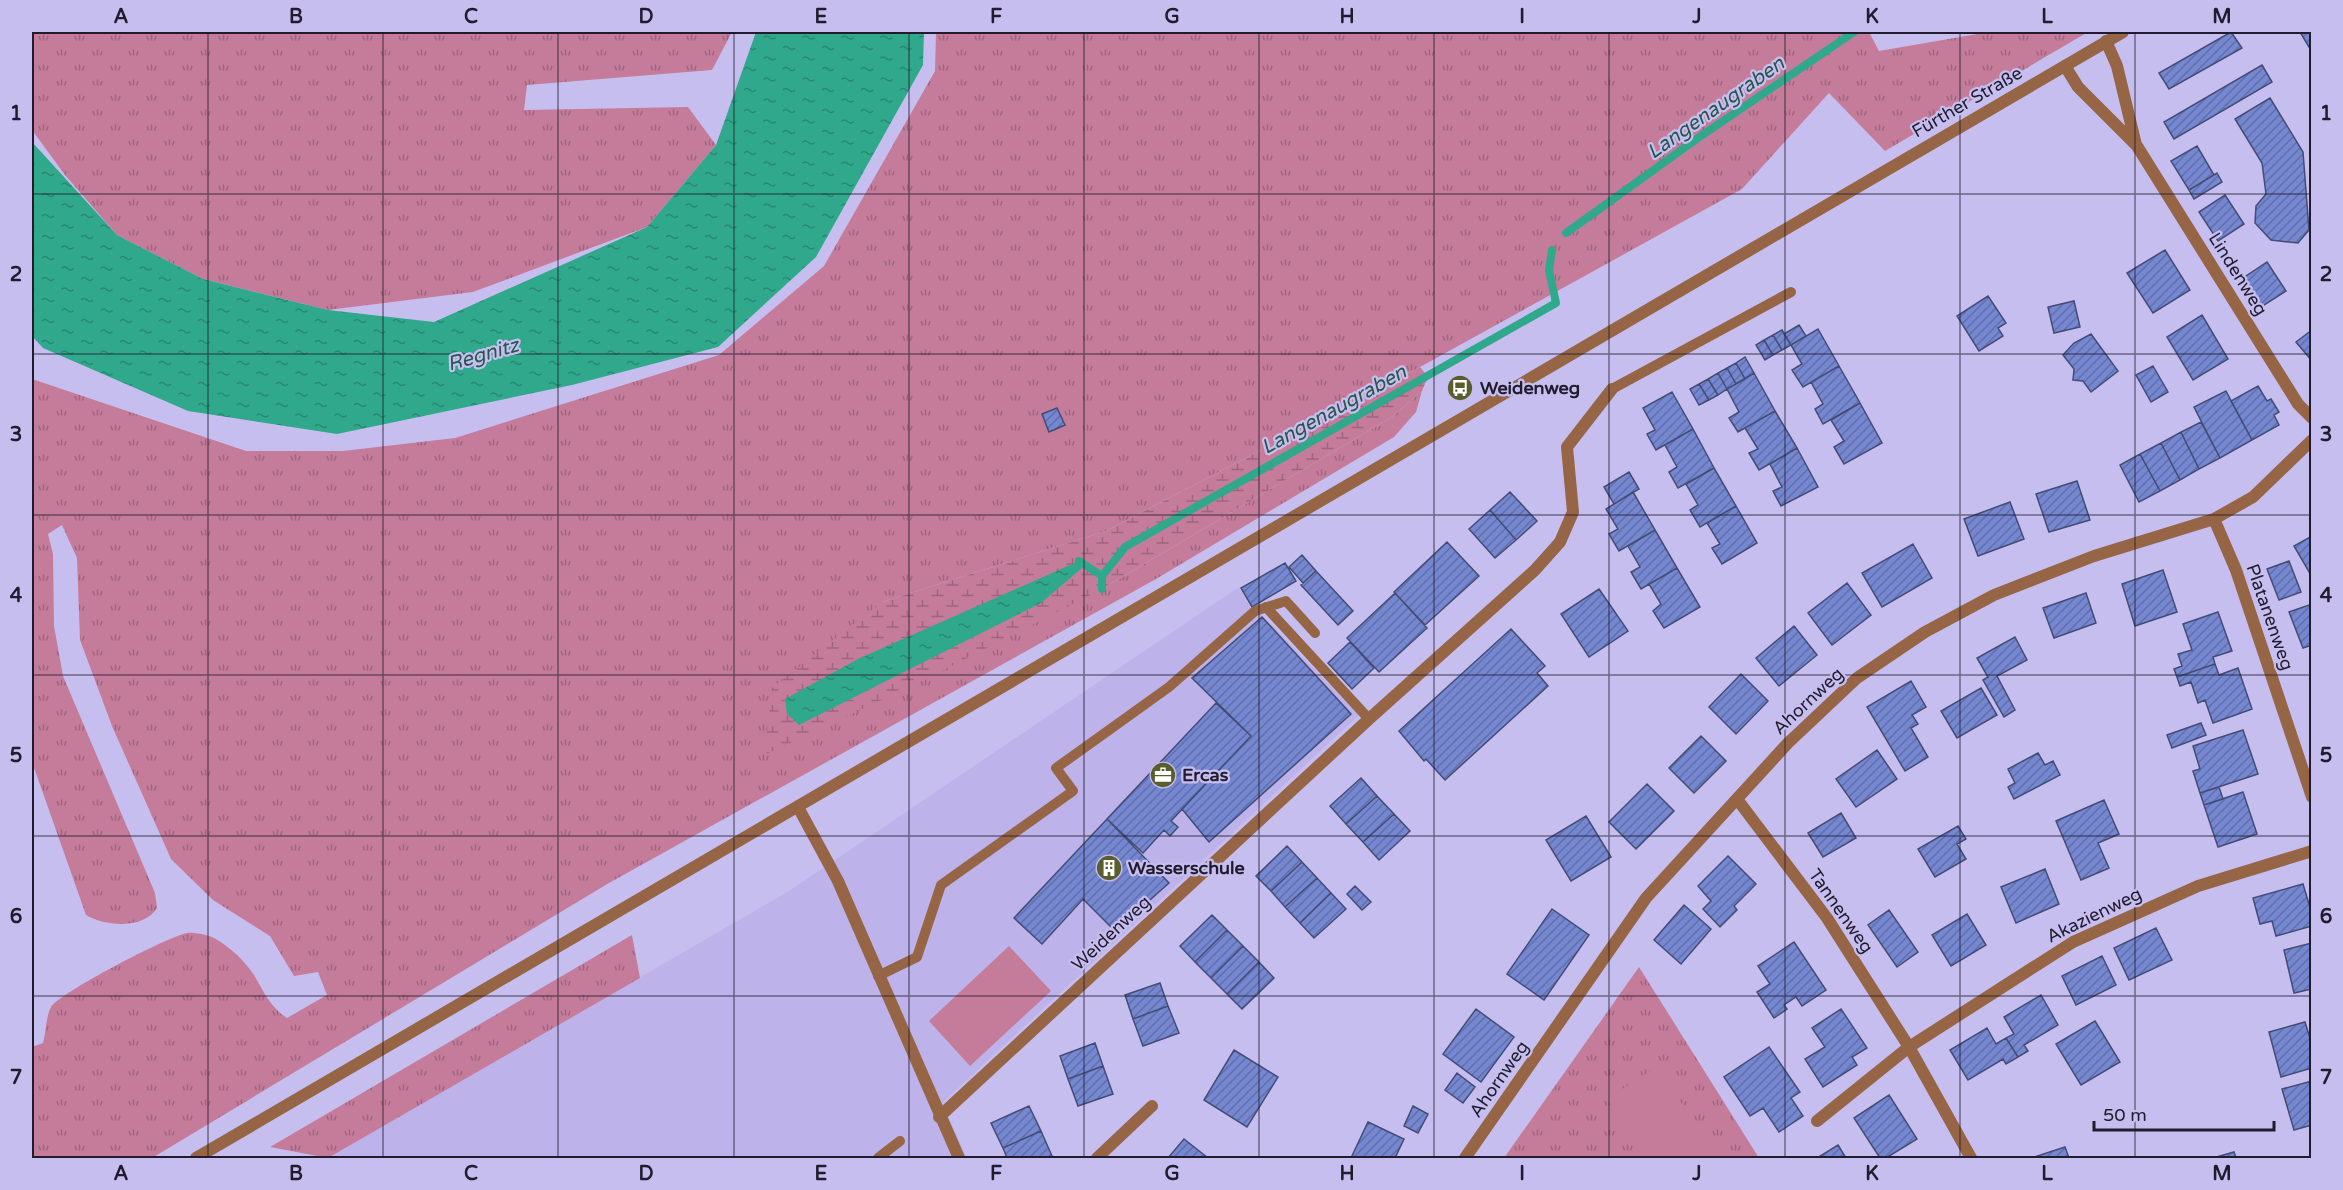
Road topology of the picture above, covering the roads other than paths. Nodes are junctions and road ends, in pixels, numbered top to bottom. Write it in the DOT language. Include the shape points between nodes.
graph roads {
  1 [pos="2123,32"];
  2 [pos="2106,42"];
  3 [pos="2065,66"];
  4 [pos="2137,146"];
  5 [pos="1791,292"];
  6 [pos="1612,389"];
  7 [pos="2312,418"];
  8 [pos="2312,440"];
  9 [pos="2214,519"];
  10 [pos="1266,608"];
  11 [pos="1316,633"];
  12 [pos="1370,719"];
  13 [pos="2312,797"];
  14 [pos="1737,798"];
  15 [pos="798,807"];
  16 [pos="2312,851"];
  17 [pos="878,976"];
  18 [pos="1909,1047"];
  19 [pos="1152,1106"];
  20 [pos="939,1116"];
  21 [pos="1817,1121"];
  22 [pos="900,1141"];
  23 [pos="196,1158"];
  24 [pos="878,1158"];
  25 [pos="959,1158"];
  26 [pos="1097,1158"];
  27 [pos="1465,1158"];
  28 [pos="1971,1158"];
  1 -- 2 [label="street, Fürther Straße"];
  2 -- 3 [label="street, Fürther Straße"];
  2 -- 4 [label="street, Lindenweg" via="2117,66"];
  3 -- 4 [label="street, Lindenweg" via="2078,87"];
  3 -- 15 [label="street, Fürther Straße"];
  4 -- 7 [label="street, Lindenweg" via="2298,404"];
  5 -- 6 [label="lane, Weidenweg"];
  6 -- 12 [label="street, Weidenweg" via="1567,447 1573,512 1560,542 1535,570"];
  8 -- 9 [label="street, Ahornweg" via="2253,497"];
  9 -- 13 [label="street, Platanenweg" via="2236,570"];
  9 -- 14 [label="street, Ahornweg" via="2060,569 1994,596 1925,632 1857,678"];
  10 -- 11 [label="lane" via="1286,601"];
  10 -- 12 [label="lane"];
  10 -- 17 [label="lane" via="1255,611 1169,687 1056,768 1073,791 941,885 917,957"];
  12 -- 20 [label="street, Weidenweg"];
  14 -- 18 [label="street, Tannenweg" via="1827,918"];
  14 -- 27 [label="street, Ahornweg" via="1646,898"];
  15 -- 17 [label="street" via="838,881"];
  15 -- 23 [label="street, Fürther Straße"];
  16 -- 18 [label="street, Akazienweg" via="2198,886 2073,942"];
  17 -- 20 [label="street"];
  18 -- 21 [label="street"];
  18 -- 28 [label="street, Tannenweg"];
  19 -- 26 [label="street"];
  20 -- 25 [label="street"];
  22 -- 24 [label="lane"];
}
